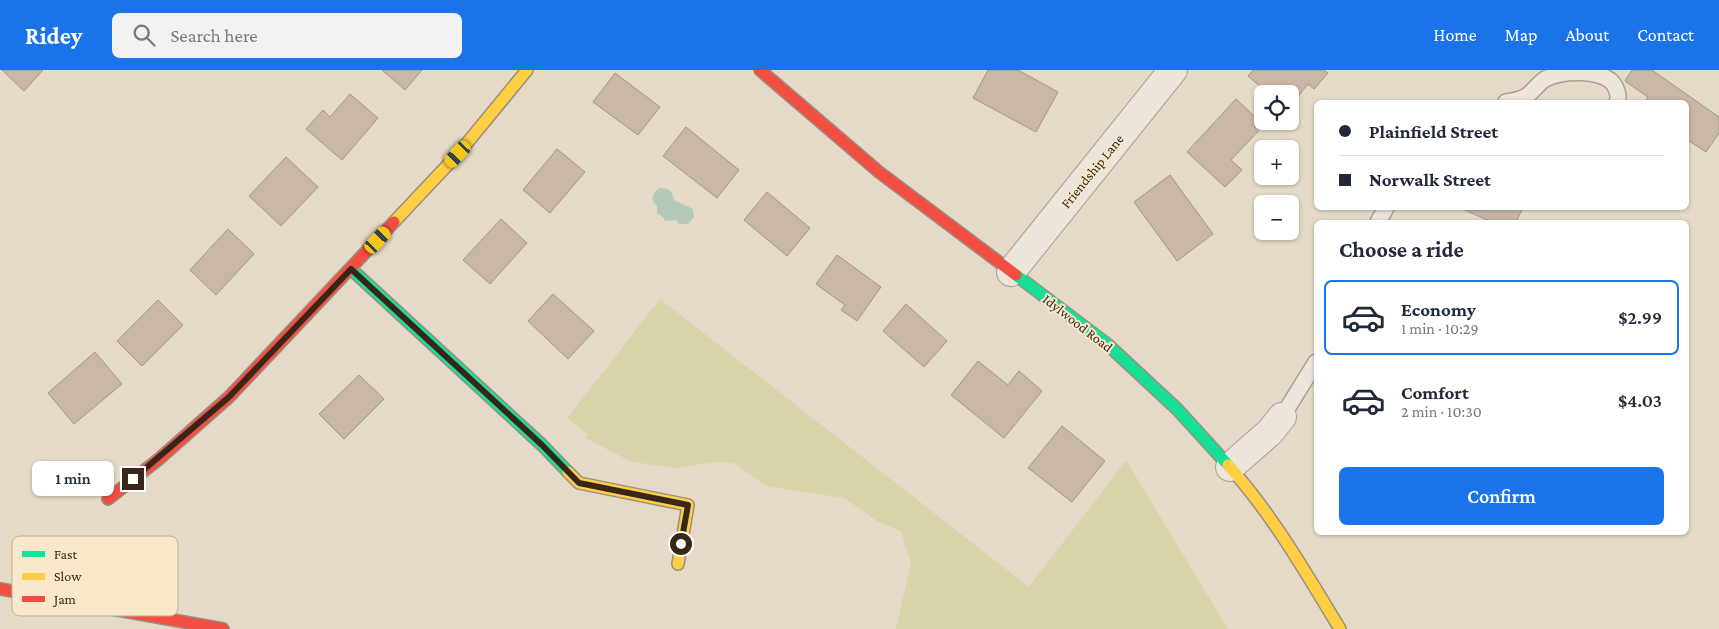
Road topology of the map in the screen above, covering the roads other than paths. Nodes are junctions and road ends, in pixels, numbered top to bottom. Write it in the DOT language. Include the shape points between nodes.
graph roads {
  1 [pos="527,70"];
  2 [pos="760,70"];
  3 [pos="1172,70"];
  4 [pos="1530,100"];
  5 [pos="1618,100"];
  6 [pos="351,269"];
  7 [pos="1011,272"];
  8 [pos="1314,365"];
  9 [pos="1282,417"];
  10 [pos="1230,467"];
  11 [pos="108,499"];
  12 [pos="678,564"];
  13 [pos="151,616"];
  14 [pos="223,629"];
  15 [pos="1340,629"];
  1 -- 6 [label="main road" via="458,154"];
  2 -- 7 [label="main road, Idylwood Road" via="879,172"];
  3 -- 7 [label="street, Friendship Lane"];
  4 -- 5 [label="lane" via="1545,80 1591,70 1606,75 1615,85"];
  6 -- 11 [label="main road" via="229,397"];
  6 -- 12 [label="main road" via="579,483 688,505"];
  7 -- 10 [label="main road, Idylwood Road" via="1107,344 1177,409"];
  8 -- 9 [label="lane"];
  9 -- 10 [label="street"];
  10 -- 15 [label="main road, Idylwood Road" via="1302,566"];
  13 -- 14 [label="main road"];
}
